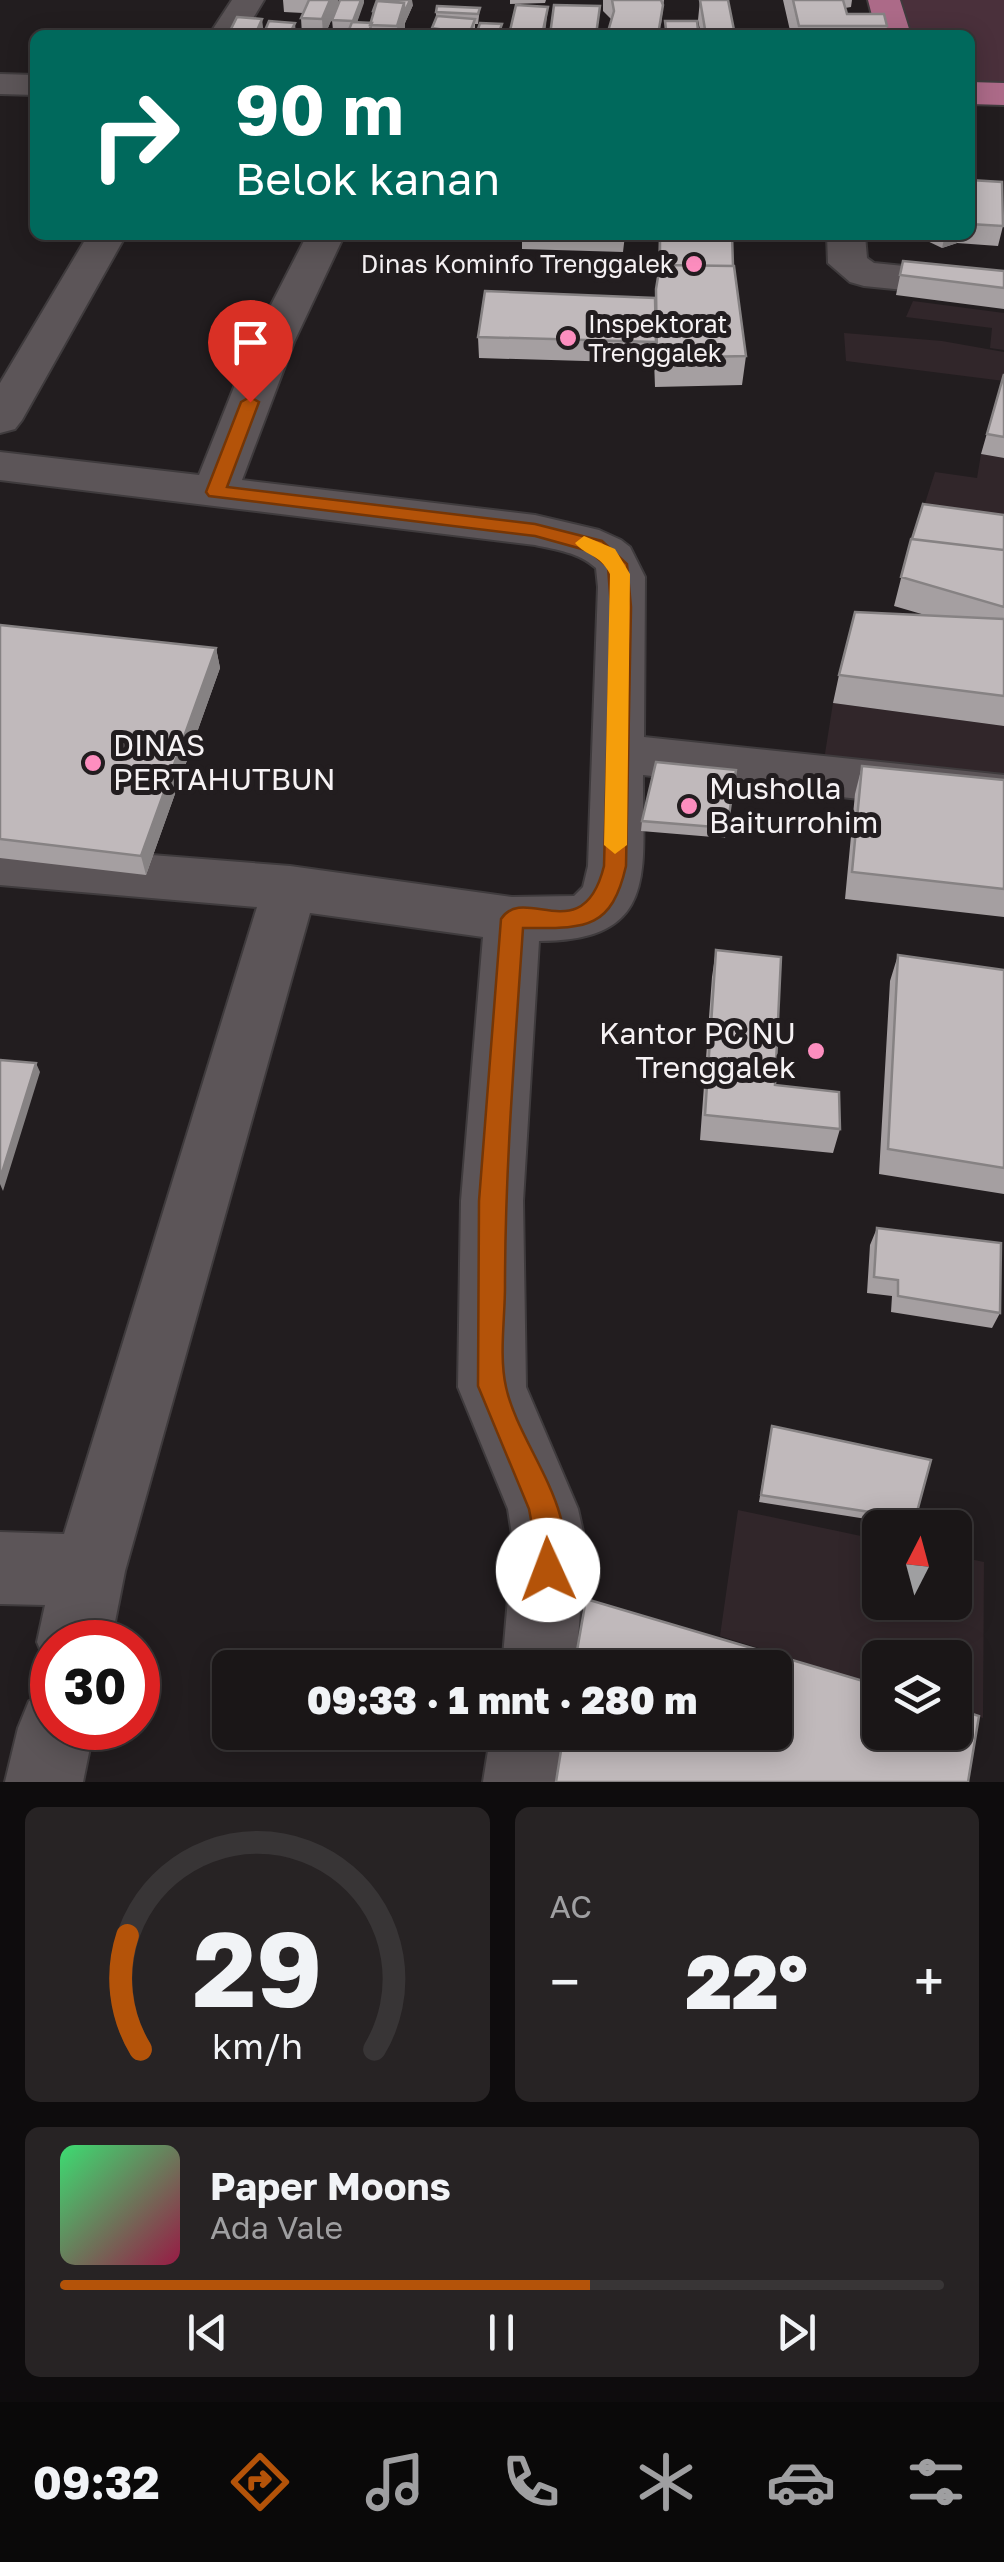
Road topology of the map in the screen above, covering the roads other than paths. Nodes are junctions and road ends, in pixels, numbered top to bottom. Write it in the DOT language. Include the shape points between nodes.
graph roads {
  1 [pos="248,0"];
  2 [pos="884,0"];
  3 [pos="229,30"];
  4 [pos="893,30"];
  5 [pos="0,84"];
  6 [pos="30,85"];
  7 [pos="104,240"];
  8 [pos="323,240"];
  9 [pos="846,240"];
  10 [pos="1004,288"];
  11 [pos="0,420"];
  12 [pos="0,466"];
  13 [pos="216,492"];
  14 [pos="618,753"];
  15 [pos="1004,795"];
  16 [pos="0,864"];
  17 [pos="290,888"];
  18 [pos="512,919"];
  19 [pos="0,1568"];
  20 [pos="90,1571"];
  21 [pos="79,1620"];
  22 [pos="540,1650"];
  23 [pos="51,1750"];
  24 [pos="526,1750"];
  25 [pos="44,1782"];
  26 [pos="522,1782"];
  1 -- 3 [label="street"];
  2 -- 4 [label="main road"];
  5 -- 6 [label="street"];
  7 -- 11 [label="street"];
  8 -- 13 [label="street" via="273,342"];
  9 -- 10 [label="street" via="848,263 864,274"];
  12 -- 13 [label="street"];
  13 -- 14 [label="street" via="535,530 608,553 620,574"];
  14 -- 15 [label="street"];
  14 -- 18 [label="street" via="608,896 577,919"];
  16 -- 17 [label="street"];
  17 -- 18 [label="street"];
  17 -- 20 [label="street"];
  18 -- 22 [label="street" via="492,1201 492,1386 543,1509 549,1541"];
  19 -- 20 [label="street"];
  20 -- 21 [label="street"];
  23 -- 25 [label="street"];
  24 -- 26 [label="street"];
}
